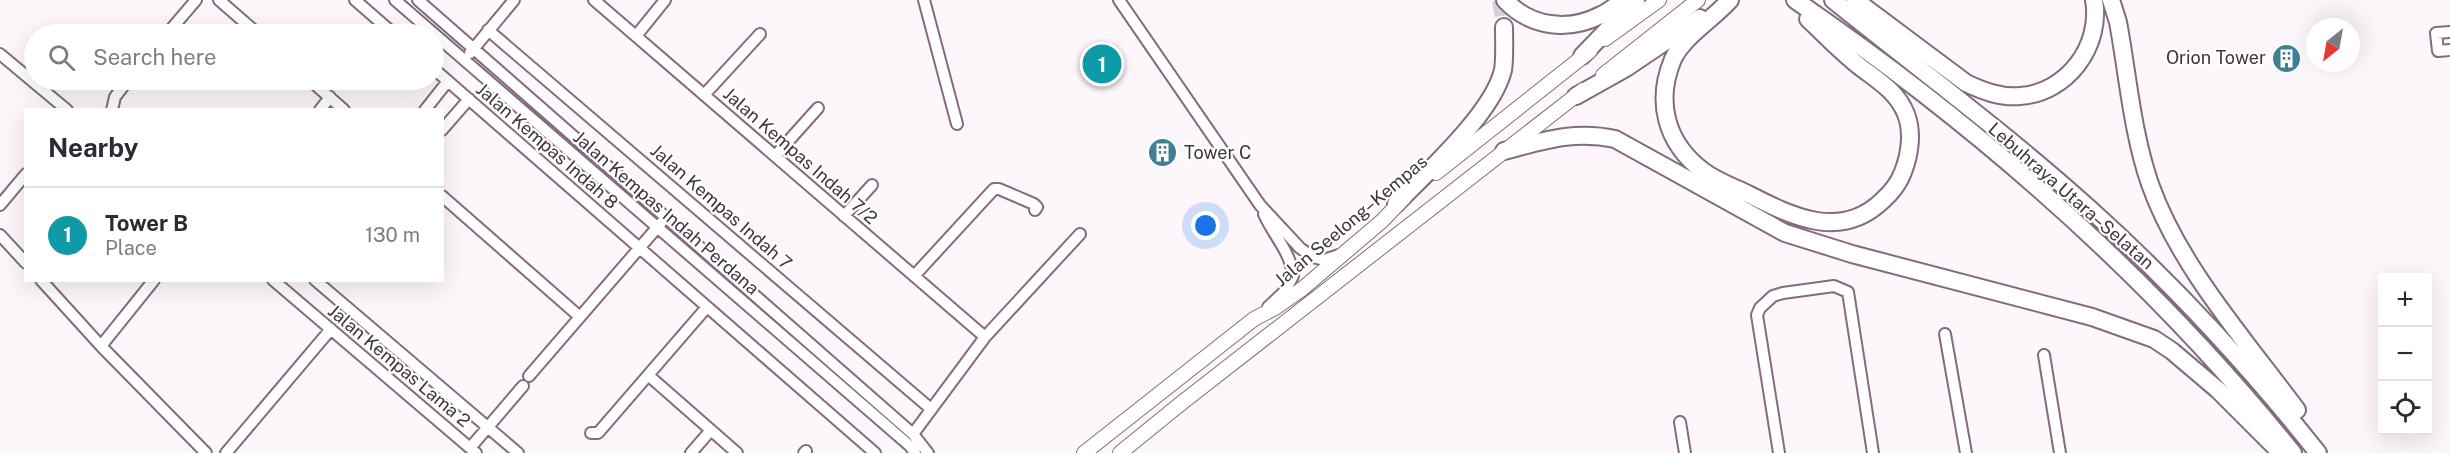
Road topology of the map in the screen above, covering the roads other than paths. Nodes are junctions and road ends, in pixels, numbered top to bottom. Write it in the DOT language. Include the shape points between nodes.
graph roads {
  1 [pos="196,0"];
  2 [pos="219,0"];
  3 [pos="355,0"];
  4 [pos="395,0"];
  5 [pos="418,0"];
  6 [pos="514,0"];
  7 [pos="594,0"];
  8 [pos="665,0"];
  9 [pos="924,0"];
  10 [pos="1119,0"];
  11 [pos="1504,0"];
  12 [pos="1625,0"];
  13 [pos="1636,0"];
  14 [pos="1659,0"];
  15 [pos="1698,0"];
  16 [pos="1729,0"];
  17 [pos="1789,0"];
  18 [pos="1795,0"];
  19 [pos="1833,0"];
  20 [pos="1855,0"];
  21 [pos="2094,0"];
  22 [pos="2111,0"];
  23 [pos="176,24"];
  24 [pos="247,24"];
  25 [pos="383,24"];
  26 [pos="423,24"];
  27 [pos="1504,27"];
  28 [pos="488,30"];
  29 [pos="2450,32"];
  30 [pos="760,34"];
  31 [pos="636,36"];
  32 [pos="444,43"];
  33 [pos="474,48"];
  34 [pos="2450,50"];
  35 [pos="0,54"];
  36 [pos="1582,57"];
  37 [pos="464,60"];
  38 [pos="24,74"];
  39 [pos="444,78"];
  40 [pos="448,81"];
  41 [pos="444,86"];
  42 [pos="43,90"];
  43 [pos="120,90"];
  44 [pos="322,90"];
  45 [pos="441,90"];
  46 [pos="704,95"];
  47 [pos="1576,96"];
  48 [pos="330,97"];
  49 [pos="469,99"];
  50 [pos="65,108"];
  51 [pos="112,108"];
  52 [pos="322,108"];
  53 [pos="342,108"];
  54 [pos="427,108"];
  55 [pos="818,108"];
  56 [pos="957,124"];
  57 [pos="444,128"];
  58 [pos="1504,151"];
  59 [pos="775,156"];
  60 [pos="24,176"];
  61 [pos="872,185"];
  62 [pos="444,198"];
  63 [pos="1396,204"];
  64 [pos="0,205"];
  65 [pos="1260,205"];
  66 [pos="1035,210"];
  67 [pos="667,216"];
  68 [pos="844,216"];
  69 [pos="657,227"];
  70 [pos="1080,234"];
  71 [pos="0,236"];
  72 [pos="639,248"];
  73 [pos="1348,250"];
  74 [pos="24,261"];
  75 [pos="914,276"];
  76 [pos="43,282"];
  77 [pos="152,282"];
  78 [pos="275,282"];
  79 [pos="317,282"];
  80 [pos="707,307"];
  81 [pos="580,317"];
  82 [pos="1254,319"];
  83 [pos="331,329"];
  84 [pos="1945,334"];
  85 [pos="985,338"];
  86 [pos="101,346"];
  87 [pos="2044,355"];
  88 [pos="648,375"];
  89 [pos="529,376"];
  90 [pos="523,386"];
  91 [pos="1179,405"];
  92 [pos="931,409"];
  93 [pos="1680,422"];
  94 [pos="488,428"];
  95 [pos="711,430"];
  96 [pos="591,434"];
  97 [pos="913,434"];
  98 [pos="473,451"];
  99 [pos="910,451"];
  100 [pos="206,453"];
  101 [pos="226,453"];
  102 [pos="518,453"];
  103 [pos="691,453"];
  104 [pos="737,453"];
  105 [pos="875,453"];
  106 [pos="928,453"];
  107 [pos="1084,453"];
  108 [pos="1120,453"];
  109 [pos="1135,453"];
  110 [pos="1685,453"];
  111 [pos="1779,453"];
  112 [pos="1873,453"];
  113 [pos="1966,453"];
  114 [pos="2060,453"];
  115 [pos="2281,453"];
  116 [pos="2293,453"];
  117 [pos="2318,453"];
  118 [pos="2326,453"];
  1 -- 23 [label="street"];
  2 -- 24 [label="street"];
  3 -- 25 [label="street"];
  4 -- 26 [label="street, Jalan Kempas Indah Perdana"];
  5 -- 33 [label="street, Jalan Kempas Indah Perdana"];
  6 -- 28 [label="street"];
  7 -- 31 [label="street, Jalan Kempas Indah 7/2"];
  8 -- 31 [label="street"];
  9 -- 56 [label="street"];
  10 -- 65 [label="street"];
  11 -- 12 [label="highway" via="1534,20 1554,26 1600,16"];
  13 -- 36 [label="highway"];
  14 -- 36 [label="main road, Jalan Seelong–Kempas"];
  15 -- 47 [label="main road, Jalan Seelong–Kempas"];
  16 -- 17 [label="highway" via="1675,56 1663,94 1664,115 1672,138 1705,173 1780,210 1803,219 1831,223 1853,219 1874,209 1902,175 1910,143 1906,114 1881,81 1859,66"];
  16 -- 47 [label="highway"];
  18 -- 116 [label="highway, Lebuhraya Utara–Selatan" via="1871,52 2096,240 2181,324"];
  19 -- 117 [label="highway, Lebuhraya Utara–Selatan" via="2091,210 2229,348"];
  20 -- 21 [label="highway" via="1966,83 1983,92 2021,96 2052,86 2068,76 2082,59 2094,25"];
  22 -- 118 [label="highway" via="2143,159 2161,210 2206,288"];
  27 -- 63 [label="highway" via="1503,69 1494,93 1470,126"];
  28 -- 33 [label="street"];
  28 -- 92 [label="street, Jalan Kempas Indah 7"];
  29 -- 34 [label="street" via="2436,33 2438,51"];
  30 -- 46 [label="street"];
  31 -- 46 [label="street, Jalan Kempas Indah 7/2"];
  32 -- 37 [label="street, Jalan Kempas Indah Perdana"];
  33 -- 37 [label="street"];
  33 -- 67 [label="street, Jalan Kempas Indah Perdana"];
  35 -- 38 [label="street"];
  36 -- 63 [label="main road, Jalan Seelong–Kempas"];
  37 -- 69 [label="street, Jalan Kempas Indah Perdana"];
  39 -- 40 [label="street, Jalan Kempas Indah 8"];
  40 -- 41 [label="street"];
  40 -- 49 [label="street, Jalan Kempas Indah 8"];
  42 -- 50 [label="street"];
  43 -- 51 [label="street"];
  44 -- 48 [label="street"];
  45 -- 54 [label="street"];
  46 -- 59 [label="street, Jalan Kempas Indah 7/2"];
  47 -- 58 [label="main road, Jalan Seelong–Kempas"];
  48 -- 52 [label="street"];
  48 -- 53 [label="street"];
  49 -- 57 [label="street"];
  49 -- 72 [label="street, Jalan Kempas Indah 8"];
  55 -- 59 [label="street"];
  58 -- 91 [label="main road, Jalan Seelong–Kempas"];
  58 -- 115 [label="highway" via="1578,134 1615,139 1785,233 2092,318 2154,339 2218,390"];
  59 -- 68 [label="street, Jalan Kempas Indah 7/2"];
  60 -- 64 [label="street"];
  61 -- 68 [label="street"];
  62 -- 81 [label="street"];
  63 -- 73 [label="main road, Jalan Seelong–Kempas"];
  65 -- 73 [label="street" via="1313,257 1329,260"];
  65 -- 82 [label="street" via="1289,255 1293,276 1284,292"];
  66 -- 75 [label="street" via="1034,204 994,189"];
  67 -- 69 [label="street"];
  67 -- 97 [label="street, Jalan Kempas Indah Perdana"];
  68 -- 75 [label="street, Jalan Kempas Indah 7/2"];
  69 -- 72 [label="street"];
  69 -- 99 [label="street, Jalan Kempas Indah Perdana"];
  70 -- 85 [label="street"];
  71 -- 74 [label="street"];
  72 -- 80 [label="street, Jalan Kempas Indah 8"];
  72 -- 81 [label="street"];
  73 -- 82 [label="main road, Jalan Seelong–Kempas" via="1302,289"];
  75 -- 85 [label="street, Jalan Kempas Indah 7/2"];
  76 -- 86 [label="street"];
  77 -- 86 [label="street"];
  78 -- 83 [label="street, Jalan Kempas Lama 2"];
  79 -- 94 [label="street"];
  80 -- 88 [label="street"];
  80 -- 105 [label="street, Jalan Kempas Indah 8"];
  81 -- 89 [label="street"];
  82 -- 107 [label="main road, Jalan Seelong–Kempas"];
  83 -- 98 [label="street, Jalan Kempas Lama 2"];
  83 -- 101 [label="street"];
  84 -- 113 [label="street"];
  85 -- 92 [label="street"];
  86 -- 100 [label="street"];
  87 -- 114 [label="street"];
  88 -- 95 [label="street"];
  88 -- 96 [label="street" via="597,433"];
  90 -- 94 [label="street"];
  91 -- 108 [label="main road, Jalan Seelong–Kempas"];
  91 -- 109 [label="main road"];
  92 -- 97 [label="street"];
  93 -- 110 [label="street"];
  94 -- 98 [label="street"];
  94 -- 102 [label="street"];
  95 -- 103 [label="street"];
  95 -- 104 [label="street"];
  97 -- 106 [label="street, Jalan Kempas Indah Perdana"];
  111 -- 112 [label="street" via="1757,315 1773,296 1834,285 1848,292"];
}
